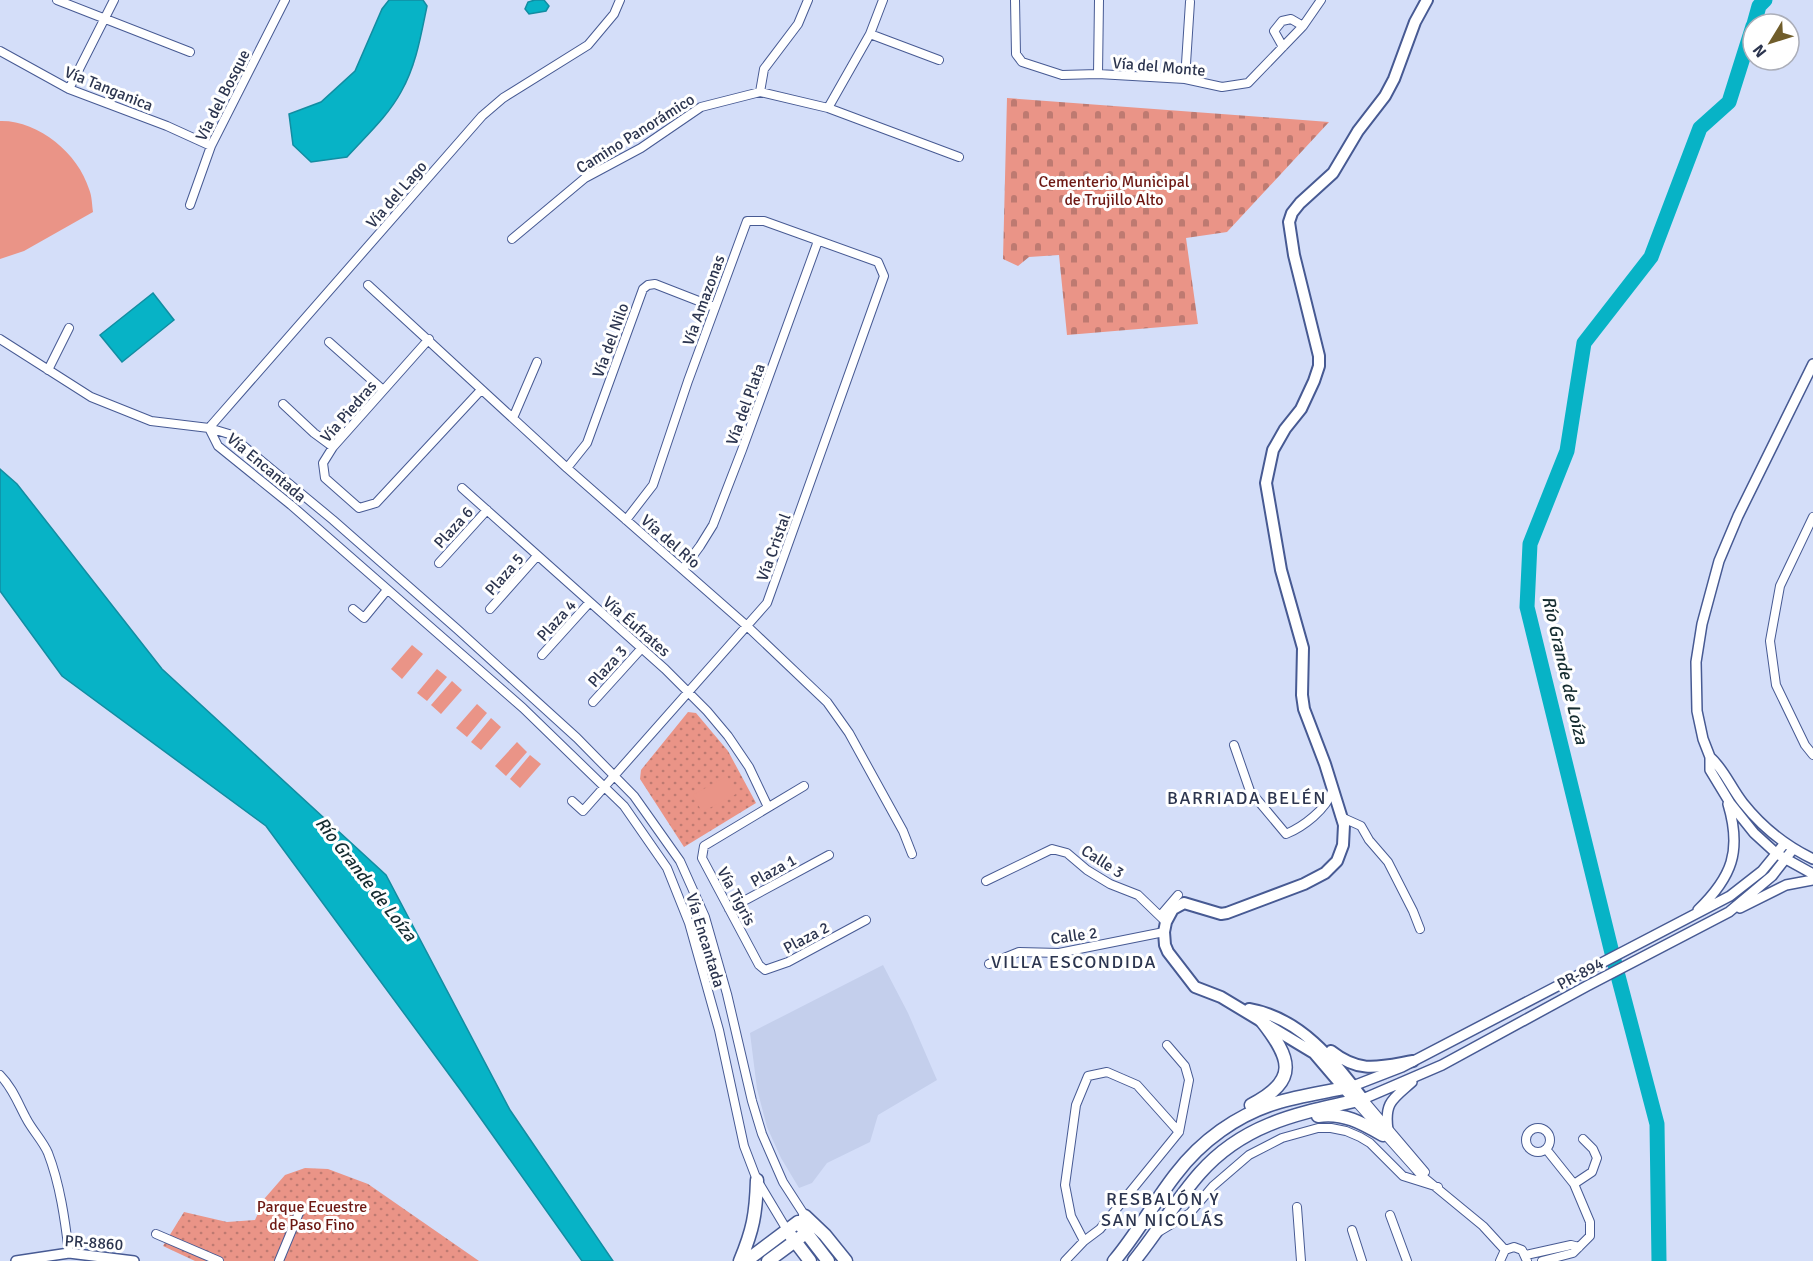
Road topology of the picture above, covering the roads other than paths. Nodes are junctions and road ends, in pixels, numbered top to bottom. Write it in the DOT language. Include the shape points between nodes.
graph roads {
  1 [pos="57,0"];
  2 [pos="114,0"];
  3 [pos="285,0"];
  4 [pos="620,0"];
  5 [pos="808,0"];
  6 [pos="883,0"];
  7 [pos="1015,0"];
  8 [pos="1100,0"];
  9 [pos="1321,0"];
  10 [pos="1427,0"];
  11 [pos="1190,2"];
  12 [pos="105,19"];
  13 [pos="1303,26"];
  14 [pos="870,34"];
  15 [pos="1283,47"];
  16 [pos="0,51"];
  17 [pos="190,52"];
  18 [pos="939,60"];
  19 [pos="1098,74"];
  20 [pos="1185,79"];
  21 [pos="69,89"];
  22 [pos="760,92"];
  23 [pos="828,108"];
  24 [pos="211,146"];
  25 [pos="958,157"];
  26 [pos="190,205"];
  27 [pos="512,239"];
  28 [pos="818,241"];
  29 [pos="881,269"];
  30 [pos="368,285"];
  31 [pos="714,307"];
  32 [pos="69,328"];
  33 [pos="0,339"];
  34 [pos="429,339"];
  35 [pos="329,342"];
  36 [pos="537,362"];
  37 [pos="1813,364"];
  38 [pos="48,370"];
  39 [pos="384,390"];
  40 [pos="481,390"];
  41 [pos="283,404"];
  42 [pos="513,418"];
  43 [pos="208,428"];
  44 [pos="333,447"];
  45 [pos="567,468"];
  46 [pos="462,488"];
  47 [pos="487,510"];
  48 [pos="1813,517"];
  49 [pos="626,520"];
  50 [pos="537,556"];
  51 [pos="439,563"];
  52 [pos="683,568"];
  53 [pos="387,590"];
  54 [pos="589,603"];
  55 [pos="352,609"];
  56 [pos="490,609"];
  57 [pos="747,626"];
  58 [pos="641,649"];
  59 [pos="542,655"];
  60 [pos="687,692"];
  61 [pos="593,702"];
  62 [pos="1234,744"];
  63 [pos="1813,755"];
  64 [pos="1710,757"];
  65 [pos="614,776"];
  66 [pos="804,786"];
  67 [pos="604,787"];
  68 [pos="1333,790"];
  69 [pos="1724,794"];
  70 [pos="572,801"];
  71 [pos="768,807"];
  72 [pos="1341,817"];
  73 [pos="1789,846"];
  74 [pos="912,854"];
  75 [pos="829,855"];
  76 [pos="1781,857"];
  77 [pos="1813,859"];
  78 [pos="1813,874"];
  79 [pos="1813,880"];
  80 [pos="986,881"];
  81 [pos="1178,895"];
  82 [pos="729,909"];
  83 [pos="1729,912"];
  84 [pos="1694,914"];
  85 [pos="866,920"];
  86 [pos="1163,923"];
  87 [pos="1420,929"];
  88 [pos="989,964"];
  89 [pos="759,965"];
  90 [pos="1240,1008"];
  91 [pos="1261,1020"];
  92 [pos="1167,1045"];
  93 [pos="1322,1048"];
  94 [pos="1413,1062"];
  95 [pos="0,1075"];
  96 [pos="1418,1077"];
  97 [pos="1349,1087"];
  98 [pos="1359,1100"];
  99 [pos="1294,1115"];
  100 [pos="1221,1131"];
  101 [pos="1179,1132"];
  102 [pos="1386,1132"];
  103 [pos="1583,1138"];
  104 [pos="1546,1149"];
  105 [pos="757,1180"];
  106 [pos="1574,1184"];
  107 [pos="1438,1187"];
  108 [pos="1297,1207"];
  109 [pos="301,1208"];
  110 [pos="1390,1215"];
  111 [pos="802,1219"];
  112 [pos="787,1230"];
  113 [pos="1352,1230"];
  114 [pos="806,1233"];
  115 [pos="1156,1233"];
  116 [pos="156,1234"];
  117 [pos="794,1241"];
  118 [pos="1084,1241"];
  119 [pos="1578,1247"];
  120 [pos="1505,1250"];
  121 [pos="69,1252"];
  122 [pos="1526,1258"];
  123 [pos="16,1261"];
  124 [pos="134,1261"];
  125 [pos="219,1261"];
  126 [pos="279,1261"];
  127 [pos="740,1261"];
  128 [pos="746,1261"];
  129 [pos="768,1261"];
  130 [pos="810,1261"];
  131 [pos="828,1261"];
  132 [pos="846,1261"];
  133 [pos="1065,1261"];
  134 [pos="1114,1261"];
  135 [pos="1134,1261"];
  136 [pos="1301,1261"];
  137 [pos="1362,1261"];
  138 [pos="1407,1261"];
  139 [pos="1500,1261"];
  140 [pos="1542,1261"];
  1 -- 12 [label="street"];
  2 -- 12 [label="street"];
  3 -- 24 [label="street, Vía del Bosque"];
  4 -- 43 [label="street, Vía del Lago" via="614,14 588,45 503,98 482,116"];
  5 -- 22 [label="street" via="798,24 764,69"];
  6 -- 14 [label="street"];
  7 -- 19 [label="street, Vía del Monte" via="1016,54 1022,62 1062,75"];
  8 -- 19 [label="street"];
  9 -- 13 [label="street, Vía del Monte"];
  10 -- 68 [label="main road" via="1385,96 1333,173 1300,203 1288,222 1319,366 1301,409 1273,450 1266,483 1281,570 1304,648 1304,709"];
  11 -- 20 [label="street"];
  12 -- 17 [label="street"];
  12 -- 21 [label="street"];
  13 -- 15 [label="street, Vía del Monte"];
  13 -- 15 [label="street" via="1292,19 1282,21 1274,32"];
  14 -- 18 [label="street"];
  14 -- 23 [label="street"];
  15 -- 20 [label="street, Vía del Monte" via="1248,83 1222,87"];
  16 -- 21 [label="street, Vía Tanganica"];
  19 -- 20 [label="street, Vía del Monte"];
  21 -- 24 [label="street, Vía Tanganica"];
  22 -- 23 [label="street, Camino Panorámico"];
  22 -- 27 [label="street, Camino Panorámico" via="701,107 641,148 585,178"];
  23 -- 25 [label="street, Camino Panorámico"];
  24 -- 26 [label="street, Vía del Bosque"];
  28 -- 29 [label="street, Vía Amazonas" via="878,262"];
  28 -- 31 [label="street, Vía Amazonas" via="764,221 747,221"];
  28 -- 52 [label="street, Vía del Plata" via="713,525"];
  29 -- 57 [label="street, Vía Cristal" via="884,276 767,603"];
  30 -- 34 [label="street, Vía del Río"];
  31 -- 45 [label="street, Vía del Nilo" via="655,284 643,289 586,443"];
  31 -- 49 [label="street, Vía Amazonas" via="653,485"];
  32 -- 38 [label="street"];
  33 -- 38 [label="street"];
  34 -- 39 [label="street, Vía Piedras"];
  34 -- 40 [label="street, Vía del Río"];
  35 -- 39 [label="street"];
  36 -- 42 [label="street"];
  37 -- 64 [label="street" via="1738,516 1719,561 1702,624 1696,662 1697,711"];
  38 -- 43 [label="street" via="91,397 151,421"];
  39 -- 44 [label="street, Vía Piedras"];
  40 -- 42 [label="street, Vía del Río"];
  40 -- 44 [label="street, Vía Piedras" via="376,503 359,508 325,478 323,463"];
  41 -- 44 [label="street"];
  42 -- 45 [label="street, Vía del Río"];
  43 -- 53 [label="street, Vía Encantada" via="218,446"];
  43 -- 65 [label="street, Vía Encantada" via="229,434 333,520 577,738"];
  45 -- 49 [label="street, Vía del Río"];
  46 -- 47 [label="street, Vía Éufrates"];
  47 -- 50 [label="street, Vía Éufrates"];
  47 -- 51 [label="street, Plaza 6"];
  48 -- 63 [label="street" via="1780,586 1770,641 1776,685"];
  49 -- 52 [label="street, Vía del Río"];
  50 -- 54 [label="street, Vía Éufrates"];
  50 -- 56 [label="street, Plaza 5"];
  52 -- 57 [label="street, Vía del Río"];
  53 -- 55 [label="street" via="364,618"];
  53 -- 67 [label="street, Vía Encantada" via="523,708"];
  54 -- 58 [label="street, Vía Éufrates"];
  54 -- 59 [label="street, Plaza 4"];
  57 -- 60 [label="street, Vía Cristal"];
  57 -- 74 [label="street, Vía del Río" via="827,702 849,733"];
  58 -- 60 [label="street, Vía Éufrates"];
  58 -- 61 [label="street, Plaza 3"];
  60 -- 65 [label="street, Vía Cristal"];
  60 -- 71 [label="street, Vía Éufrates" via="728,735"];
  62 -- 68 [label="street" via="1250,791 1286,834 1302,828 1324,807"];
  64 -- 69 [label="street" via="1710,770"];
  64 -- 73 [label="street" via="1743,804"];
  65 -- 67 [label="street, Vía Cristal"];
  65 -- 111 [label="street, Vía Encantada" via="634,796 680,861 705,917 762,1134"];
  66 -- 71 [label="street, Vía Tigris"];
  67 -- 70 [label="street, Vía Cristal" via="583,810"];
  67 -- 105 [label="street, Vía Encantada" via="624,806 667,868 689,923 719,1030 744,1146"];
  68 -- 72 [label="main road"];
  69 -- 76 [label="street" via="1754,833"];
  69 -- 84 [label="street" via="1733,825 1731,862 1722,884"];
  71 -- 82 [label="street, Vía Tigris" via="704,846 702,858"];
  72 -- 86 [label="main road" via="1343,845 1337,861 1325,873 1227,913 1184,903 1173,909"];
  72 -- 87 [label="street" via="1361,826 1388,862"];
  73 -- 76 [label="street, PR-894 / PR-894"];
  73 -- 77 [label="street"];
  75 -- 82 [label="street, Plaza 1"];
  76 -- 78 [label="street"];
  76 -- 83 [label="street, PR-894 / PR-894" via="1764,884"];
  76 -- 84 [label="street, PR-894 / PR-894" via="1740,889"];
  79 -- 83 [label="street" via="1786,885"];
  80 -- 86 [label="street, Calle 3" via="1052,849 1067,853 1110,884 1138,895"];
  81 -- 86 [label="street"];
  82 -- 89 [label="street, Vía Tigris"];
  83 -- 96 [label="street, PR-894 / PR-894"];
  84 -- 94 [label="street, PR-894 / PR-894"];
  85 -- 89 [label="street, Plaza 2" via="775,968 765,970"];
  86 -- 88 [label="street, Calle 2" via="1059,953 1019,952"];
  86 -- 90 [label="main road" via="1168,952 1195,987"];
  90 -- 91 [label="main road"];
  90 -- 93 [label="main road" via="1264,1012 1296,1028"];
  91 -- 97 [label="main road" via="1314,1053"];
  91 -- 100 [label="main road" via="1283,1051 1286,1060 1282,1080 1275,1091 1226,1121"];
  92 -- 101 [label="street" via="1185,1066 1189,1080"];
  93 -- 94 [label="main road" via="1360,1067"];
  93 -- 97 [label="main road"];
  94 -- 97 [label="street, PR-894 / PR-894"];
  95 -- 121 [label="street" via="47,1152 59,1192"];
  96 -- 98 [label="street, PR-894 / PR-894"];
  96 -- 102 [label="street" via="1390,1102"];
  97 -- 98 [label="main road"];
  97 -- 100 [label="main road" via="1271,1105"];
  98 -- 99 [label="main road"];
  98 -- 102 [label="street"];
  99 -- 102 [label="main road" via="1303,1119 1339,1115"];
  99 -- 115 [label="main road" via="1262,1127 1215,1158 1187,1188"];
  100 -- 134 [label="main road" via="1177,1173"];
  101 -- 118 [label="street" via="1100,1229"];
  101 -- 118 [label="street" via="1137,1085 1107,1072 1088,1076 1076,1105 1065,1185 1071,1216"];
  102 -- 107 [label="street" via="1421,1175"];
  103 -- 106 [label="street" via="1597,1158 1592,1172"];
  104 -- 106 [label="street"];
  105 -- 112 [label="street, Vía Encantada"];
  105 -- 127 [label="main road" via="755,1218"];
  106 -- 119 [label="street" via="1590,1222 1590,1236"];
  107 -- 115 [label="street" via="1403,1176 1360,1137 1318,1128 1282,1138 1249,1155 1213,1186 1190,1213"];
  107 -- 120 [label="street"];
  108 -- 136 [label="street"];
  109 -- 126 [label="street"];
  110 -- 138 [label="street"];
  111 -- 112 [label="main road"];
  111 -- 114 [label="main road"];
  111 -- 132 [label="main road" via="825,1235"];
  112 -- 117 [label="main road"];
  112 -- 128 [label="main road"];
  113 -- 137 [label="street"];
  114 -- 117 [label="main road"];
  114 -- 131 [label="main road"];
  115 -- 135 [label="main road"];
  116 -- 125 [label="street"];
  117 -- 129 [label="main road"];
  117 -- 130 [label="main road"];
  118 -- 133 [label="street"];
  119 -- 122 [label="street" via="1571,1245"];
  119 -- 140 [label="street" via="1573,1253"];
  120 -- 122 [label="street" via="1522,1250"];
  120 -- 139 [label="street"];
  121 -- 123 [label="street, PR-8860 / PR-8860"];
  121 -- 124 [label="street, PR-8860 / PR-8860"];
}
